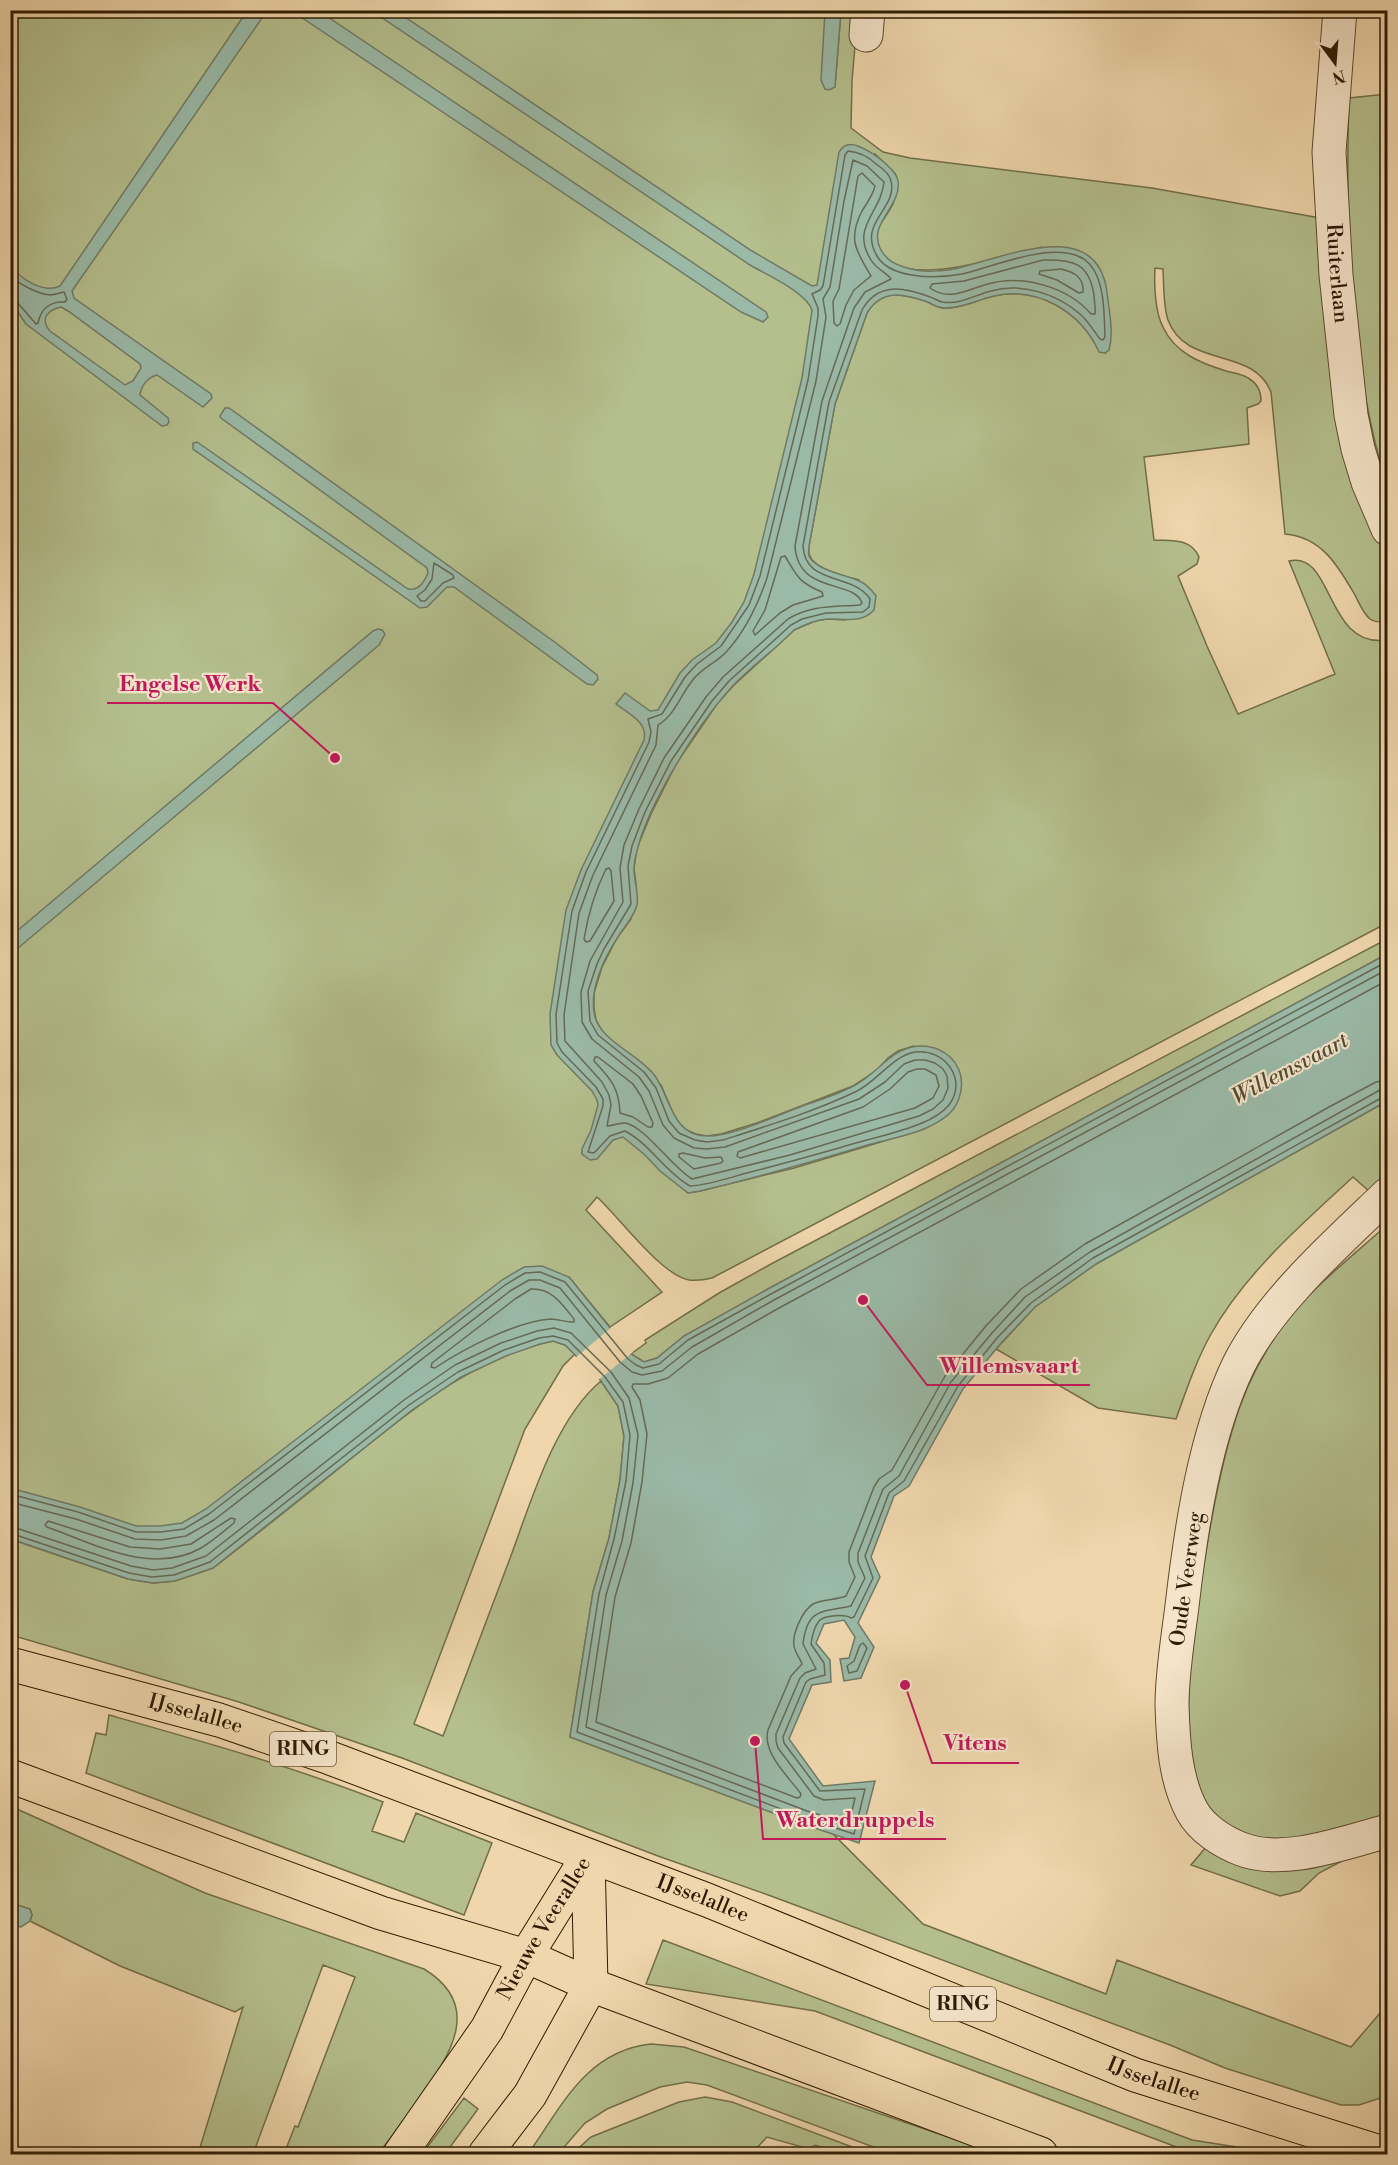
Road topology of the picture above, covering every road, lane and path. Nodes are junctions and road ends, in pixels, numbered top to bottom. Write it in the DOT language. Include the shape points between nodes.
graph roads {
  1 [pos="1340,10"];
  2 [pos="1388,529"];
  3 [pos="1388,1194"];
  4 [pos="10,1664"];
  5 [pos="10,1776"];
  6 [pos="1388,1831"];
  7 [pos="588,1856"];
  8 [pos="526,1956"];
  9 [pos="591,1985"];
  10 [pos="400,2154"];
  11 [pos="485,2154"];
  12 [pos="1041,2154"];
  13 [pos="1386,2154"];
  1 -- 2 [label="street, Ruiterlaan" via="1329,152 1336,275 1351,415 1368,482"];
  3 -- 6 [label="street, Oude Veerweg" via="1293,1290 1240,1363 1210,1445 1188,1557 1172,1703 1179,1774 1188,1803 1204,1827 1222,1840 1266,1855 1300,1853"];
  4 -- 7 [label="main road, IJsselallee / RING" via="219,1720"];
  5 -- 8 [label="main road" via="381,1913"];
  7 -- 8 [label="main road, Nieuwe Veerallee"];
  7 -- 9 [label="main road, Nieuwe Veerallee"];
  7 -- 13 [label="main road, IJsselallee / RING" via="707,1900 1135,2075"];
  8 -- 9 [label="main road"];
  8 -- 10 [label="main road, Nieuwe Veerallee" via="487,2029"];
  9 -- 11 [label="main road" via="530,2095"];
  9 -- 12 [label="main road"];
}
